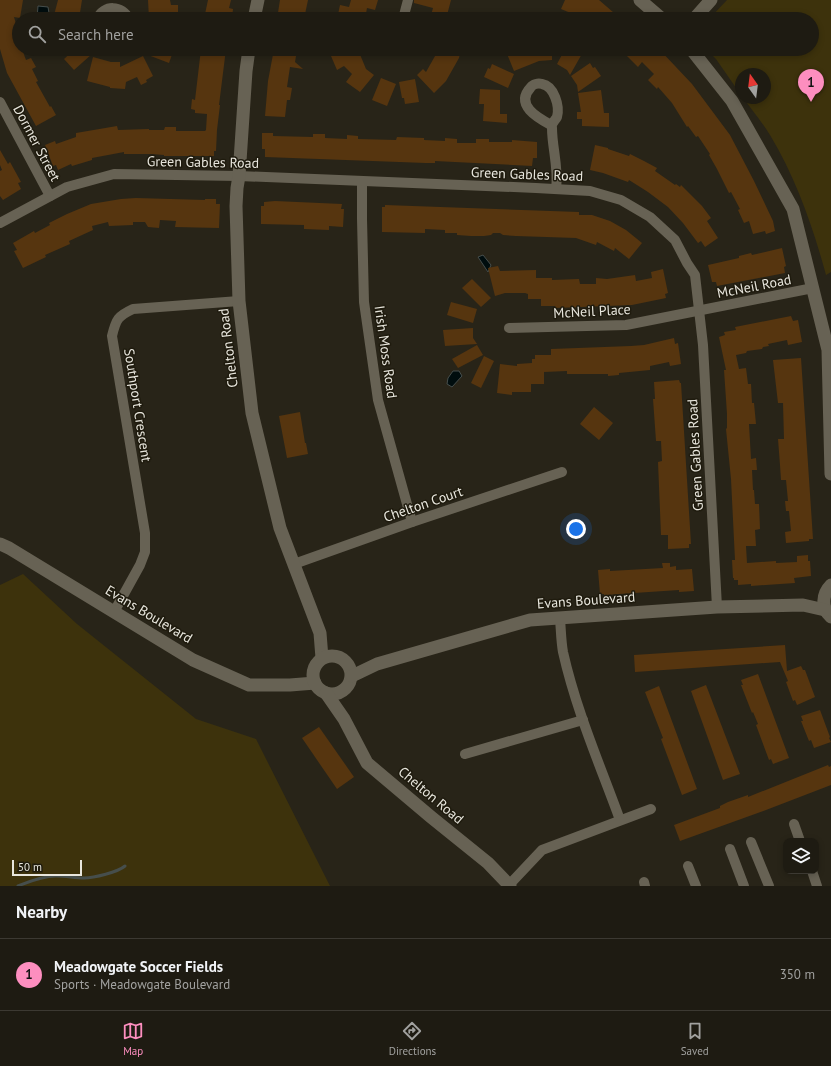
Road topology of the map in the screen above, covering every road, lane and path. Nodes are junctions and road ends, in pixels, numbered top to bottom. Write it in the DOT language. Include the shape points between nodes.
graph roads {
  1 [pos="258,0"];
  2 [pos="408,0"];
  3 [pos="640,0"];
  4 [pos="711,0"];
  5 [pos="119,4"];
  6 [pos="101,12"];
  7 [pos="255,12"];
  8 [pos="405,12"];
  9 [pos="654,12"];
  10 [pos="700,12"];
  11 [pos="248,56"];
  12 [pos="697,56"];
  13 [pos="0,102"];
  14 [pos="551,125"];
  15 [pos="239,176"];
  16 [pos="362,182"];
  17 [pos="556,189"];
  18 [pos="50,196"];
  19 [pos="0,224"];
  20 [pos="813,288"];
  21 [pos="238,301"];
  22 [pos="699,311"];
  23 [pos="509,328"];
  24 [pos="562,472"];
  25 [pos="831,474"];
  26 [pos="412,522"];
  27 [pos="0,544"];
  28 [pos="294,564"];
  29 [pos="831,585"];
  30 [pos="717,607"];
  31 [pos="827,608"];
  32 [pos="114,612"];
  33 [pos="560,619"];
  34 [pos="320,633"];
  35 [pos="338,656"];
  36 [pos="318,664"];
  37 [pos="351,671"];
  38 [pos="315,683"];
  39 [pos="290,685"];
  40 [pos="345,689"];
  41 [pos="326,693"];
  42 [pos="344,719"];
  43 [pos="583,720"];
  44 [pos="465,754"];
  45 [pos="651,809"];
  46 [pos="620,820"];
  47 [pos="794,824"];
  48 [pos="799,838"];
  49 [pos="751,842"];
  50 [pos="730,849"];
  51 [pos="688,866"];
  52 [pos="813,874"];
  53 [pos="510,885"];
  54 [pos="696,886"];
  55 [pos="744,886"];
  56 [pos="769,886"];
  57 [pos="817,886"];
  1 -- 7 [label="street"];
  2 -- 8 [label="street"];
  3 -- 9 [label="street"];
  4 -- 10 [label="street"];
  5 -- 6 [label="street"];
  11 -- 15 [label="street, Chelton Road"];
  12 -- 20 [label="street" via="732,100 794,209"];
  13 -- 18 [label="street, Dormer Street"];
  14 -- 17 [label="street" via="558,178"];
  15 -- 16 [label="street, Green Gables Road"];
  15 -- 18 [label="street, Green Gables Road" via="114,174 67,187"];
  15 -- 21 [label="street, Chelton Road" via="236,206"];
  16 -- 17 [label="street, Green Gables Road"];
  16 -- 26 [label="street, Irish Moss Road" via="364,302 378,400"];
  17 -- 22 [label="street, Green Gables Road" via="596,192 621,200 650,216 675,240 695,275"];
  18 -- 19 [label="street, Green Gables Road"];
  20 -- 22 [label="street, McNeil Road"];
  20 -- 25 [label="street" via="828,350"];
  21 -- 28 [label="street, Chelton Road" via="252,413 280,528"];
  21 -- 32 [label="street, Southport Crescent" via="133,309 120,315 115,323 112,336 145,533 145,552"];
  22 -- 23 [label="street, McNeil Place" via="626,325"];
  22 -- 30 [label="street, Green Gables Road"];
  24 -- 26 [label="street, Chelton Court"];
  26 -- 28 [label="street, Chelton Court"];
  27 -- 32 [label="street, Evans Boulevard"];
  28 -- 34 [label="street, Chelton Road"];
  29 -- 31 [label="street" via="826,592"];
  30 -- 31 [label="street, Evans Boulevard" via="803,605"];
  30 -- 33 [label="street, Evans Boulevard"];
  32 -- 39 [label="street, Evans Boulevard" via="193,660 249,685"];
  33 -- 37 [label="street, Evans Boulevard" via="530,620"];
  33 -- 43 [label="street" via="563,651"];
  34 -- 35 [label="street, Chelton Road"];
  34 -- 36 [label="street, Chelton Road"];
  35 -- 36 [label="street" via="328,656"];
  35 -- 37 [label="street" via="343,658"];
  36 -- 38 [label="street" via="313,674"];
  36 -- 39 [label="street"];
  37 -- 40 [label="street"];
  38 -- 39 [label="street, Evans Boulevard"];
  38 -- 41 [label="street"];
  40 -- 41 [label="street" via="336,694"];
  40 -- 42 [label="street, Chelton Road"];
  41 -- 42 [label="street, Chelton Road"];
  42 -- 53 [label="street, Chelton Road" via="367,763 488,862"];
  43 -- 44 [label="street"];
  43 -- 46 [label="street"];
  45 -- 46 [label="street"];
  46 -- 53 [label="street" via="542,850"];
  47 -- 48 [label="street"];
  49 -- 56 [label="street"];
  50 -- 55 [label="street"];
  51 -- 54 [label="street"];
  52 -- 57 [label="street"];
}
